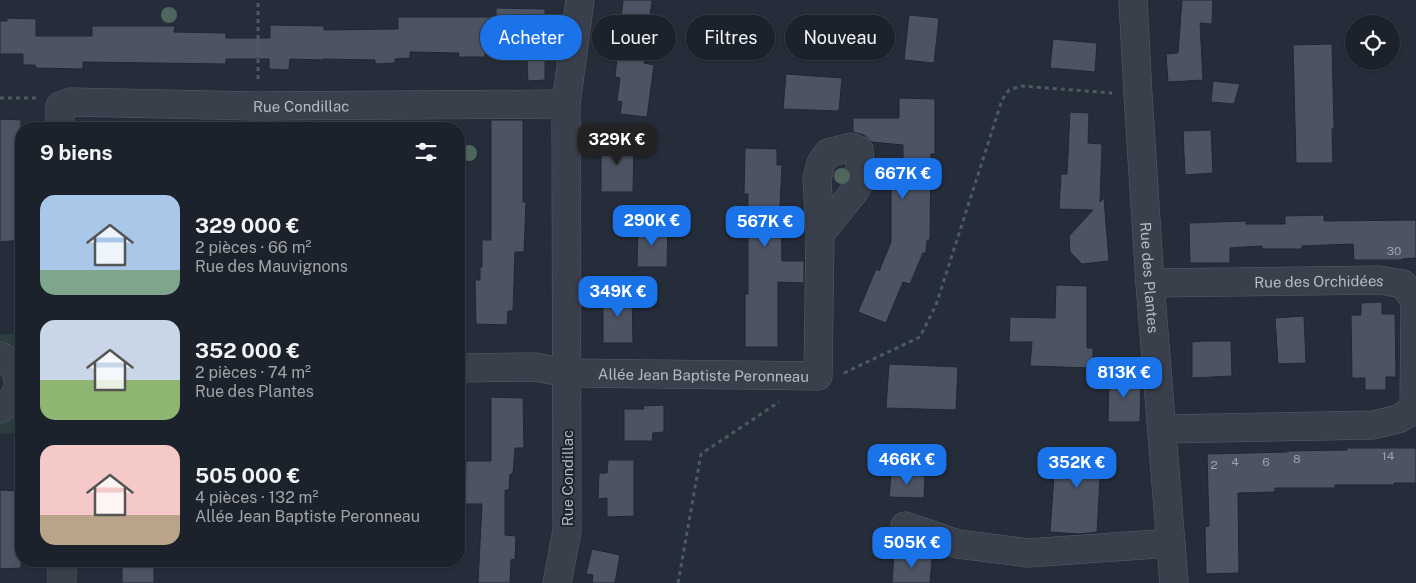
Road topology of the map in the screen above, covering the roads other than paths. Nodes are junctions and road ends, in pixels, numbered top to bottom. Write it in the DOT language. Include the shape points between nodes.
graph roads {
  1 [pos="580,0"];
  2 [pos="1133,0"];
  3 [pos="566,104"];
  4 [pos="60,118"];
  5 [pos="820,234"];
  6 [pos="1150,283"];
  7 [pos="465,353"];
  8 [pos="0,356"];
  9 [pos="567,363"];
  10 [pos="465,368"];
  11 [pos="15,370"];
  12 [pos="15,396"];
  13 [pos="0,409"];
  14 [pos="1162,429"];
  15 [pos="905,526"];
  16 [pos="1171,543"];
  17 [pos="62,567"];
  18 [pos="62,583"];
  19 [pos="557,583"];
  20 [pos="1174,583"];
  1 -- 3 [label="street, Rue Condillac"];
  2 -- 6 [label="street, Rue des Plantes"];
  3 -- 4 [label="street, Rue Condillac" via="257,106 71,102"];
  3 -- 9 [label="street, Rue Condillac"];
  5 -- 9 [label="street, Allée Jean Baptiste Peronneau" via="818,376"];
  6 -- 14 [label="street, Rue des Plantes"];
  6 -- 14 [label="street, Rue des Orchidées" via="1379,280 1403,284 1414,301 1414,410 1398,419 1373,425"];
  7 -- 9 [label="street" via="521,351"];
  8 -- 11 [label="street"];
  9 -- 10 [label="street"];
  9 -- 19 [label="street, Rue Condillac" via="568,531"];
  12 -- 13 [label="street"];
  14 -- 16 [label="street, Rue des Plantes"];
  15 -- 16 [label="street" via="958,544 1028,553"];
  16 -- 20 [label="street, Rue des Plantes"];
  17 -- 18 [label="street"];
}
